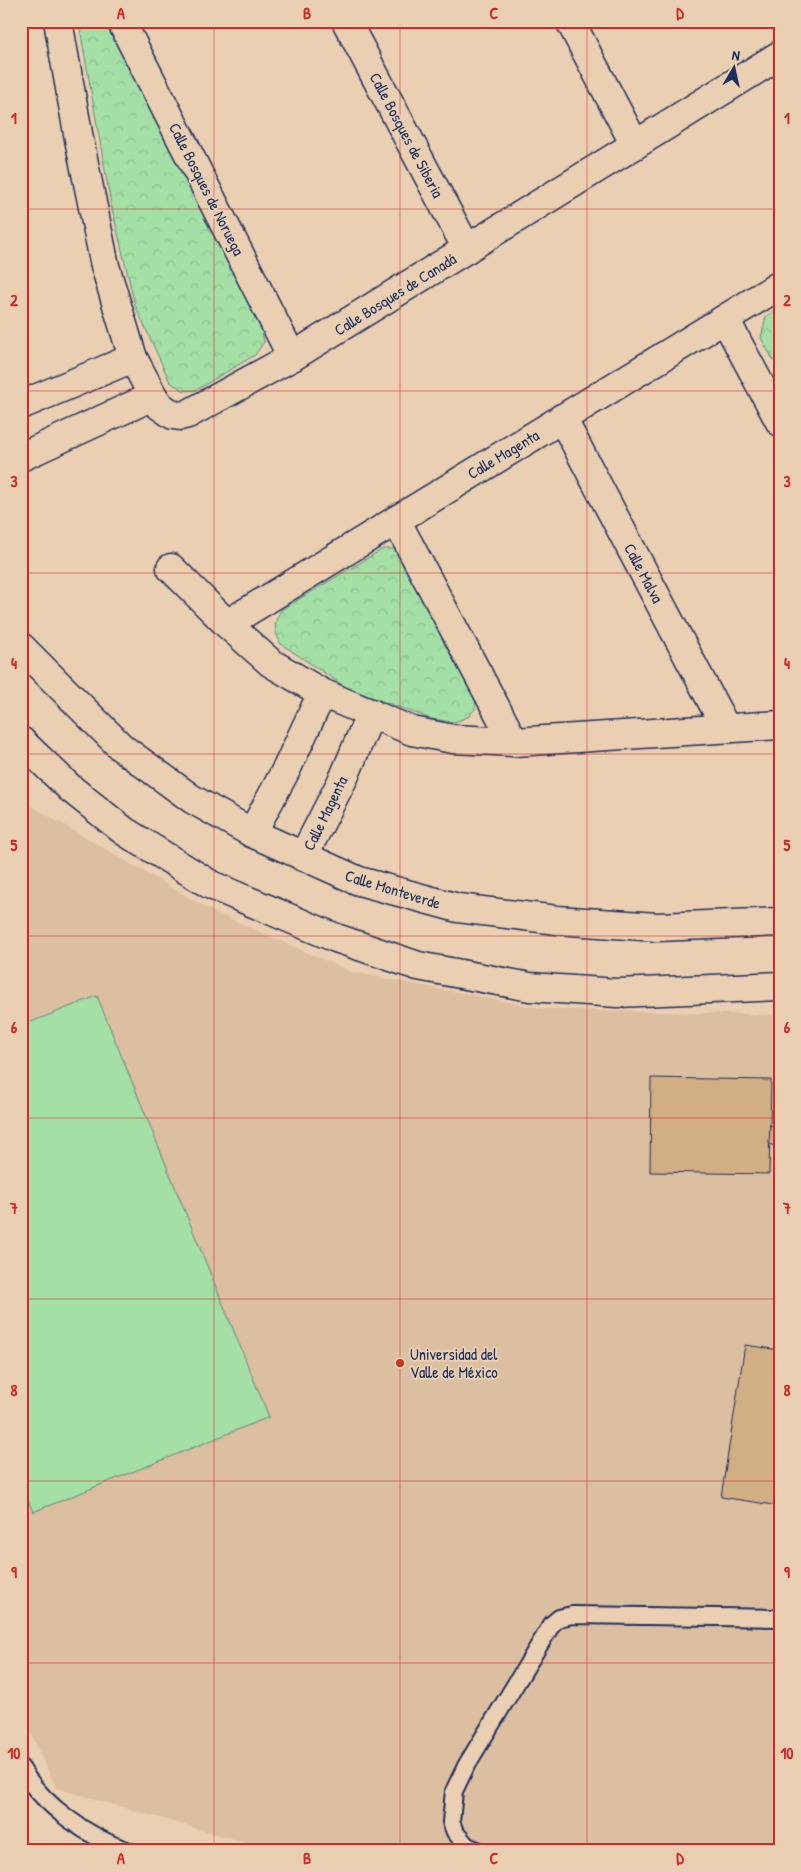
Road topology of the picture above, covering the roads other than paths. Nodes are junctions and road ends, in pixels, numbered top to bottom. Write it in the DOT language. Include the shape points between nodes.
graph roads {
  1 [pos="58,21"];
  2 [pos="122,21"];
  3 [pos="346,21"];
  4 [pos="570,21"];
  5 [pos="780,55"];
  6 [pos="635,145"];
  7 [pos="467,249"];
  8 [pos="780,285"];
  9 [pos="725,318"];
  10 [pos="292,357"];
  11 [pos="133,358"];
  12 [pos="153,396"];
  13 [pos="21,405"];
  14 [pos="562,418"];
  15 [pos="780,422"];
  16 [pos="21,457"];
  17 [pos="396,520"];
  18 [pos="171,568"];
  19 [pos="227,624"];
  20 [pos="21,647"];
  21 [pos="322,693"];
  22 [pos="371,713"];
  23 [pos="780,725"];
  24 [pos="726,728"];
  25 [pos="21,741"];
  26 [pos="514,742"];
  27 [pos="252,833"];
  28 [pos="303,857"];
  29 [pos="780,922"];
  30 [pos="780,986"];
  31 [pos="780,1618"];
  32 [pos="21,1768"];
  33 [pos="129,1851"];
  34 [pos="480,1851"];
  1 -- 11 [label="street, Calle Bosques de Canadá" via="105,266"];
  2 -- 10 [label="street, Calle Bosques de Noruega"];
  3 -- 7 [label="street, Calle Bosques de Siberia"];
  4 -- 6 [label="street"];
  5 -- 6 [label="street, Calle Bosques de Canadá"];
  6 -- 7 [label="street, Calle Bosques de Canadá"];
  7 -- 10 [label="street, Calle Bosques de Canadá"];
  8 -- 9 [label="street, Calle Magenta"];
  9 -- 14 [label="street, Calle Magenta"];
  9 -- 15 [label="street"];
  10 -- 12 [label="street, Calle Bosques de Canadá" via="188,414 169,413"];
  11 -- 12 [label="street, Calle Bosques de Canadá"];
  11 -- 13 [label="street"];
  12 -- 16 [label="street"];
  14 -- 17 [label="street, Calle Magenta"];
  14 -- 24 [label="street, Calle Malva"];
  17 -- 19 [label="street, Calle Magenta"];
  17 -- 26 [label="street"];
  18 -- 19 [label="street"];
  19 -- 21 [label="street" via="271,663"];
  20 -- 27 [label="street, Calle Monteverde" via="122,748 192,799"];
  21 -- 22 [label="street"];
  21 -- 27 [label="street"];
  22 -- 26 [label="street" via="412,730 453,739"];
  22 -- 28 [label="street, Calle Magenta" via="344,777"];
  23 -- 24 [label="street"];
  24 -- 26 [label="street"];
  25 -- 30 [label="street" via="70,788 124,831 210,885 336,938 418,966 530,988 617,993"];
  27 -- 28 [label="street, Calle Monteverde"];
  28 -- 29 [label="street, Calle Monteverde" via="359,881 458,908 557,920 657,927"];
  31 -- 34 [label="lane" via="572,1615 559,1618 530,1659 454,1791 451,1822 455,1832 467,1846"];
  32 -- 33 [label="lane" via="29,1782 54,1807 110,1845"];
}
